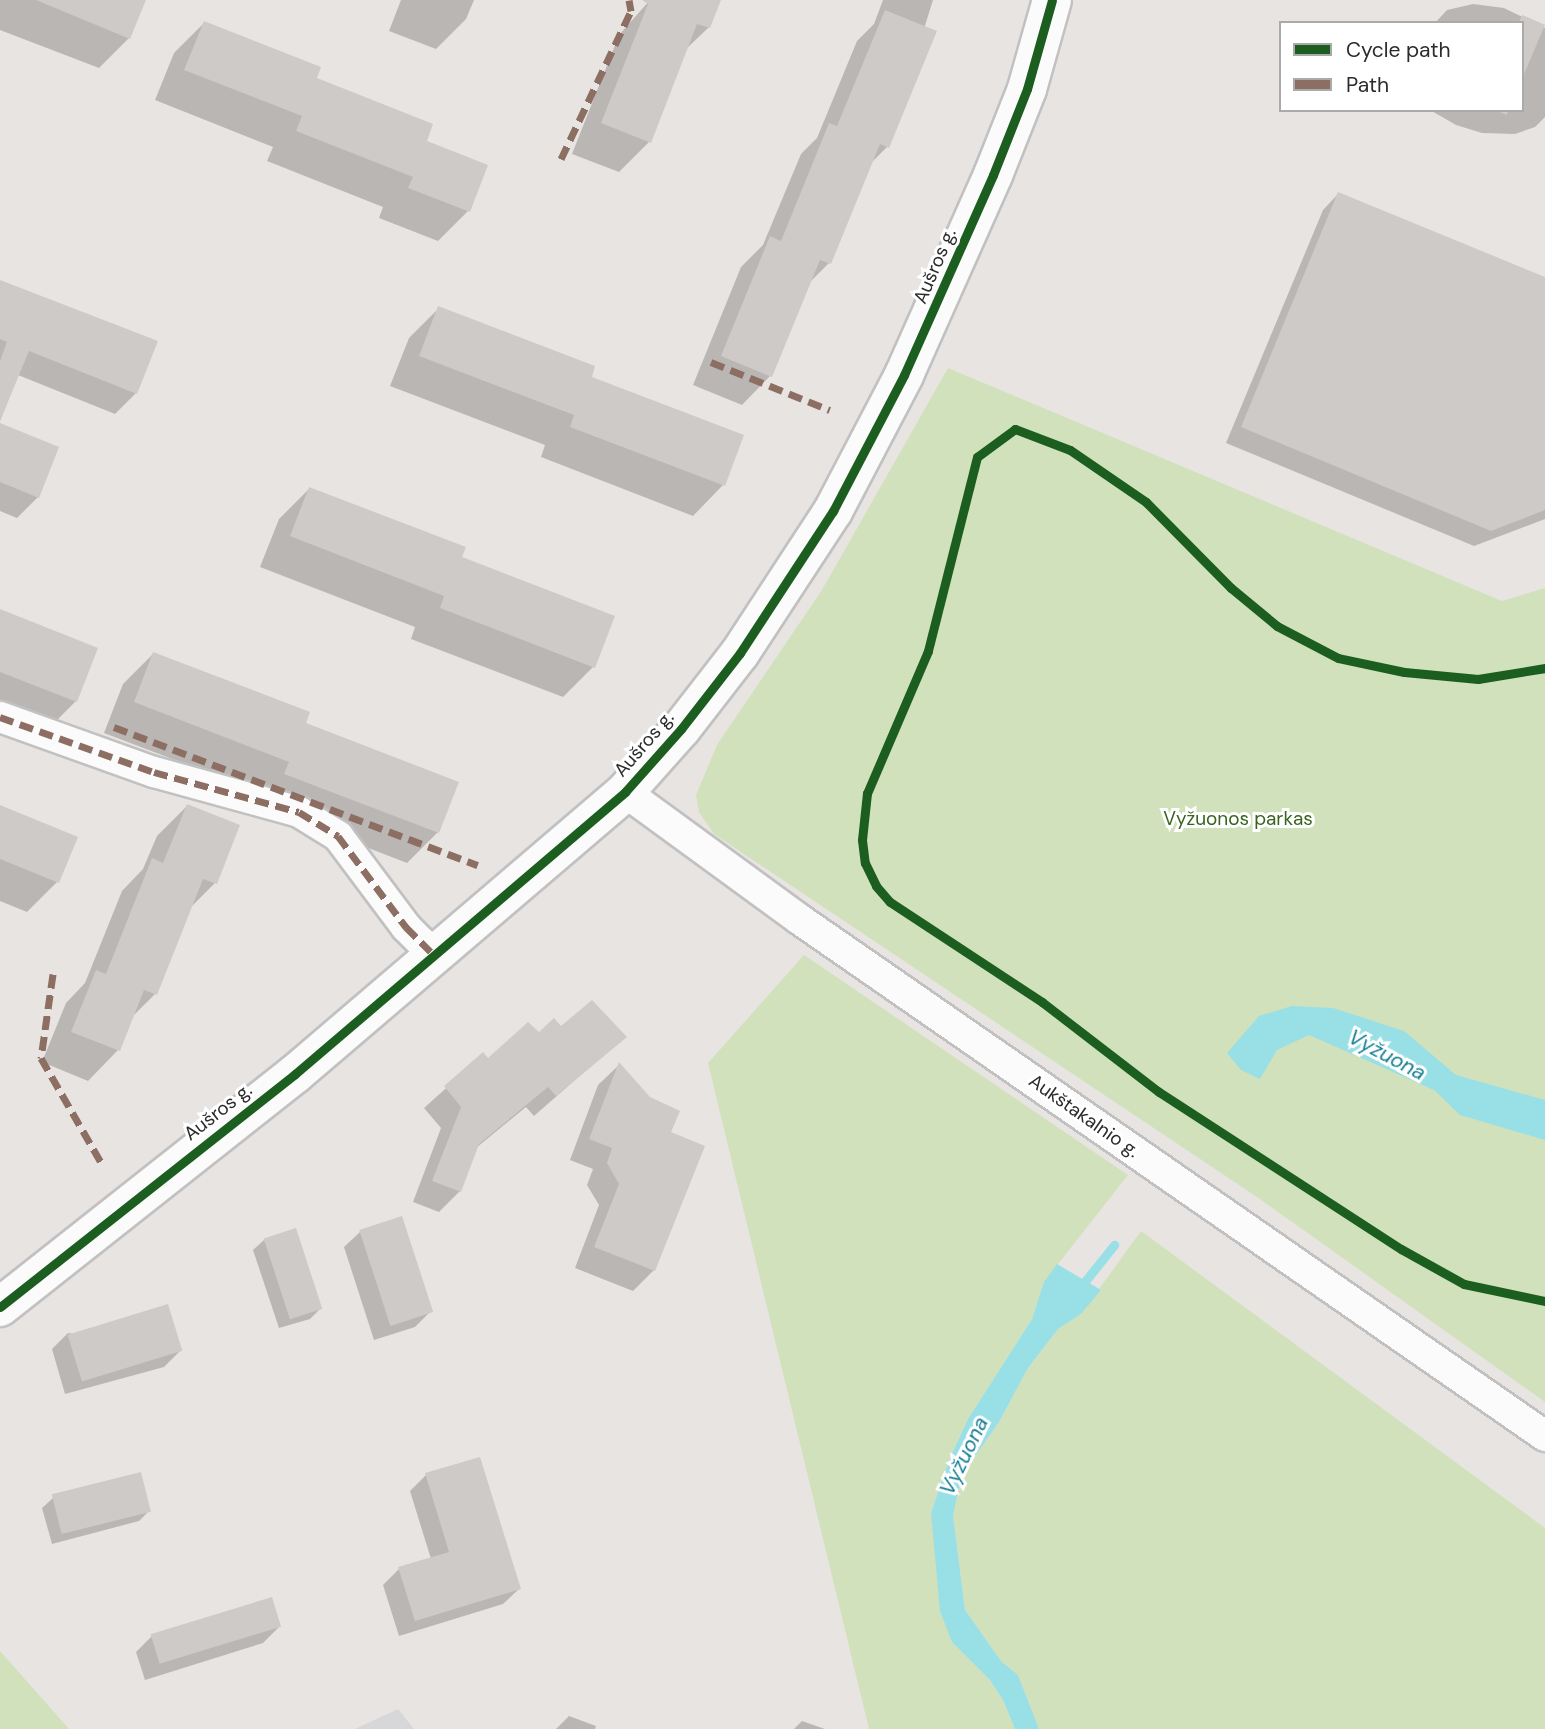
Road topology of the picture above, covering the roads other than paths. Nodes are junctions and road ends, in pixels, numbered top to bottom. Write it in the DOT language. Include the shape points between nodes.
graph roads {
  1 [pos="1052,0"];
  2 [pos="0,717"];
  3 [pos="625,792"];
  4 [pos="433,954"];
  5 [pos="0,1307"];
  6 [pos="1545,1436"];
  1 -- 3 [label="street, Aušros g." via="1027,89 993,175 933,314 833,511 740,653"];
  2 -- 4 [label="street" via="154,772 299,812 338,836"];
  3 -- 4 [label="street, Aušros g."];
  3 -- 6 [label="street, Aukštakalnio g." via="799,919"];
  4 -- 5 [label="street, Aušros g." via="295,1074"];
}
